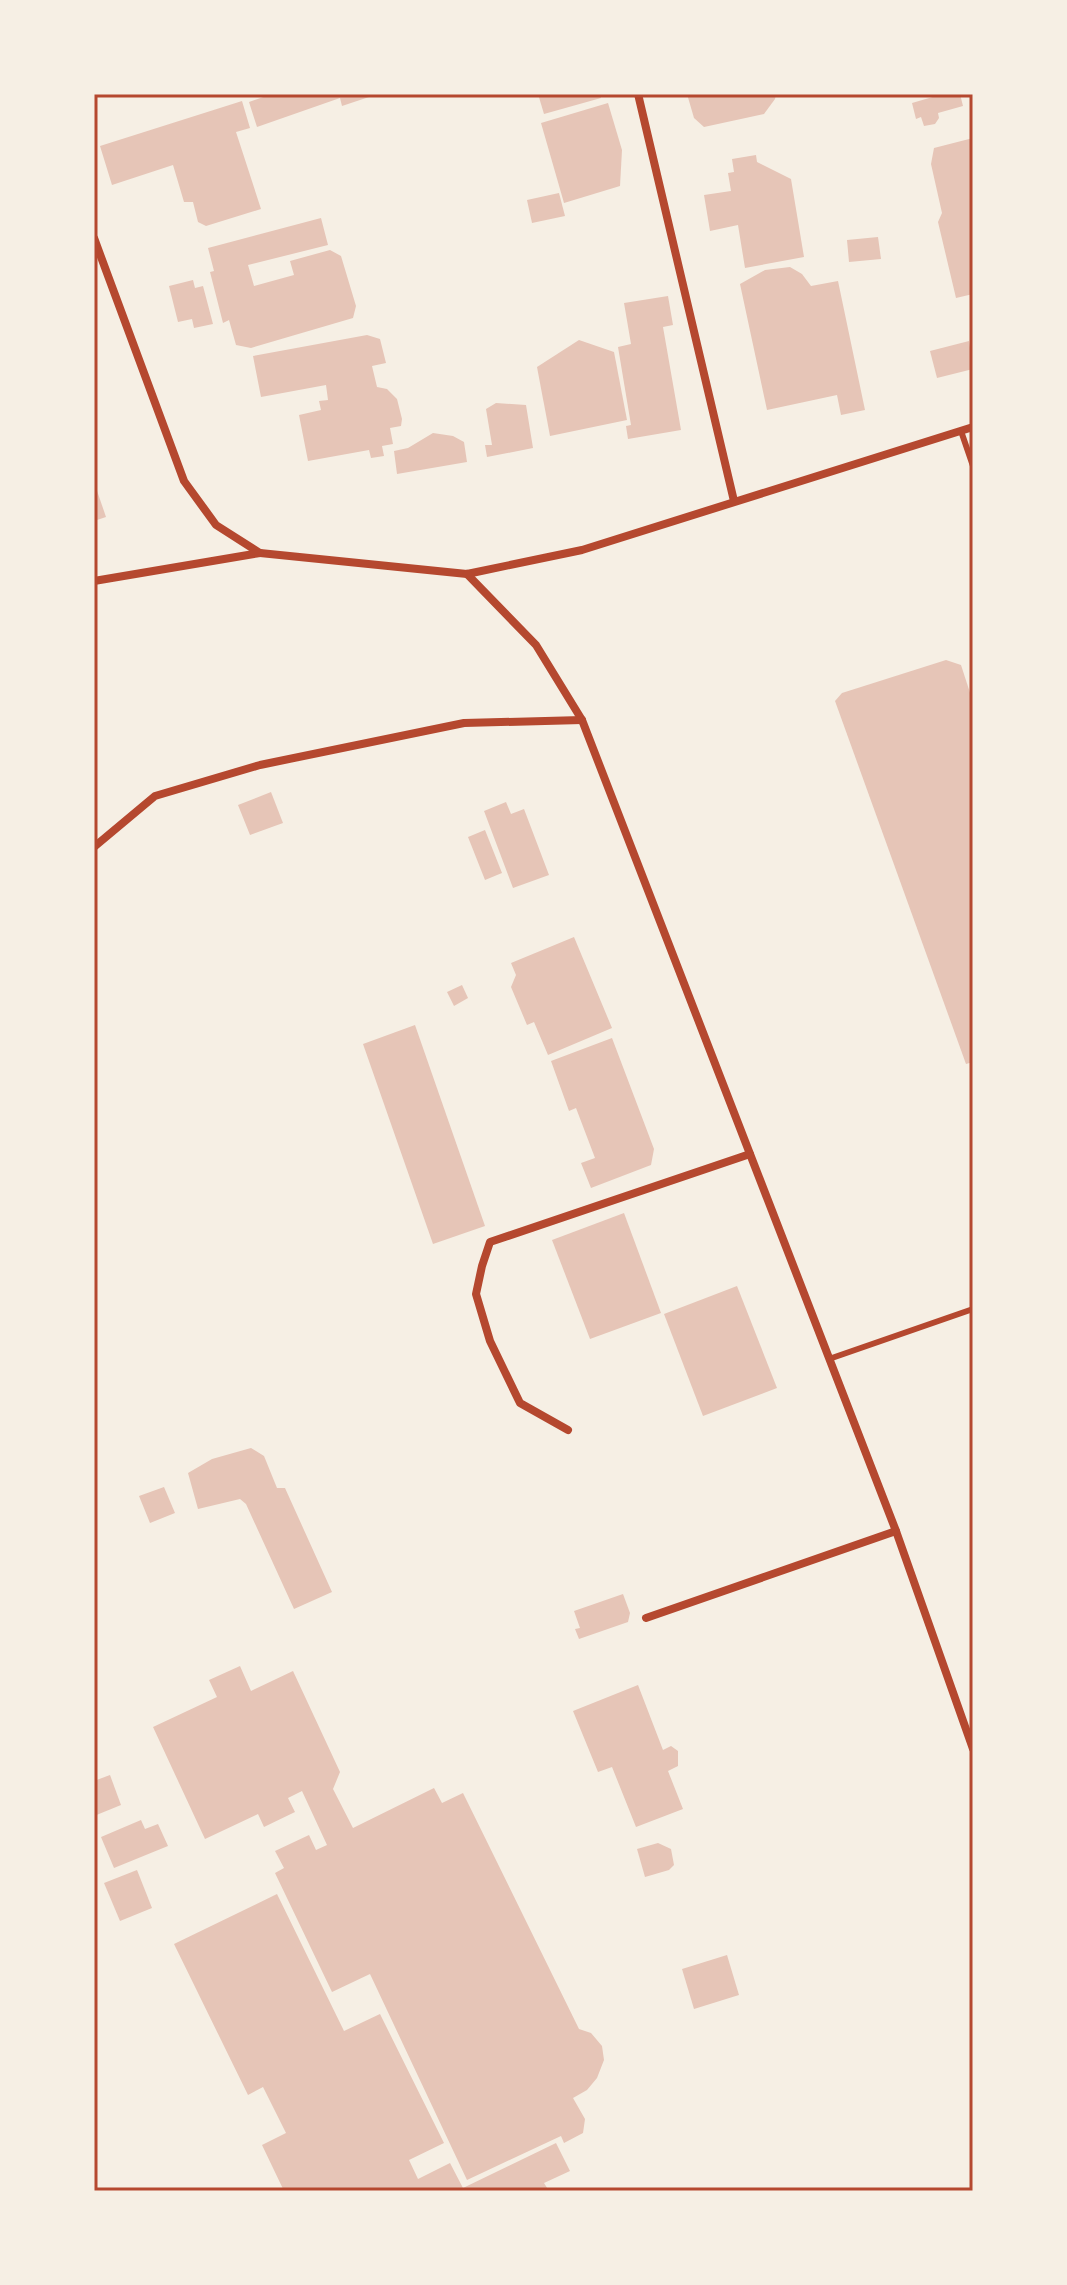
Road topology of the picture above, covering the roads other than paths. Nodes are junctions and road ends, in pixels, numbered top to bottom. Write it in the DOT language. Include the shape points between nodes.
graph roads {
  1 [pos="638,94"];
  2 [pos="94,238"];
  3 [pos="973,427"];
  4 [pos="961,431"];
  5 [pos="973,466"];
  6 [pos="734,501"];
  7 [pos="260,553"];
  8 [pos="467,574"];
  9 [pos="94,581"];
  10 [pos="582,720"];
  11 [pos="94,847"];
  12 [pos="750,1154"];
  13 [pos="973,1309"];
  14 [pos="829,1359"];
  15 [pos="568,1430"];
  16 [pos="896,1531"];
  17 [pos="646,1618"];
  18 [pos="973,1749"];
  1 -- 6 [label="street"];
  2 -- 7 [label="street" via="184,481 216,525"];
  3 -- 4 [label="street"];
  4 -- 5 [label="lane"];
  4 -- 6 [label="street"];
  6 -- 8 [label="street" via="582,550"];
  7 -- 8 [label="street"];
  7 -- 9 [label="street"];
  8 -- 10 [label="street" via="536,645"];
  10 -- 11 [label="street" via="464,723 260,765 155,796"];
  10 -- 12 [label="street"];
  12 -- 14 [label="street"];
  12 -- 15 [label="street" via="490,1242 476,1294 490,1341 520,1403"];
  13 -- 14 [label="lane"];
  14 -- 16 [label="street"];
  16 -- 17 [label="street"];
  16 -- 18 [label="street"];
}
